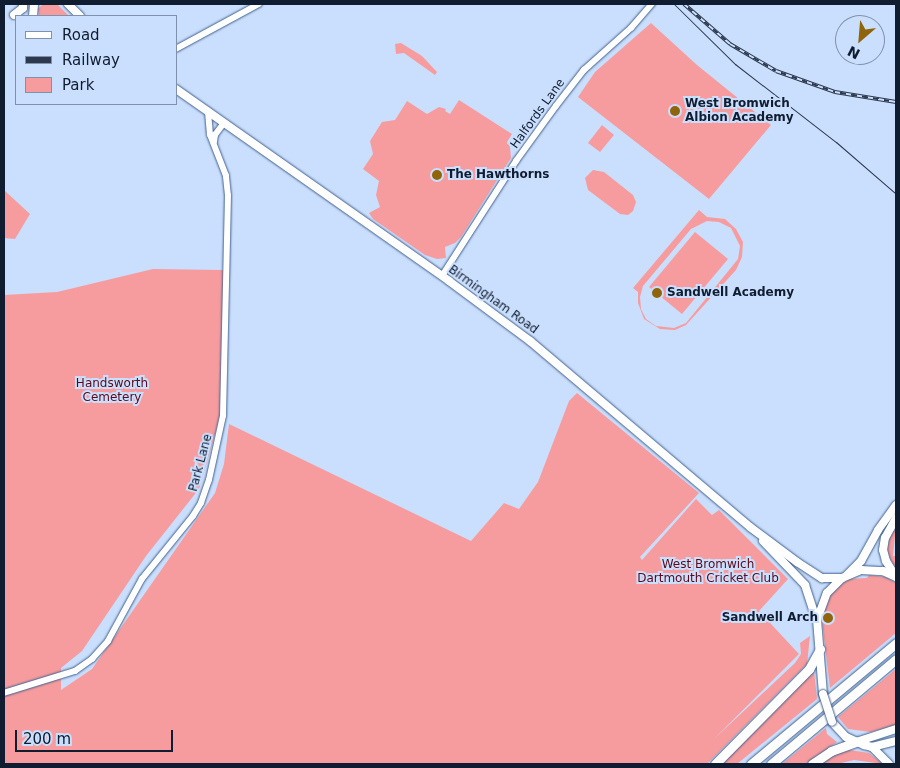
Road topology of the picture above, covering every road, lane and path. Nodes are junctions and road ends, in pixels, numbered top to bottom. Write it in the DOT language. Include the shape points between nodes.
graph roads {
  1 [pos="23,4"];
  2 [pos="68,4"];
  3 [pos="259,4"];
  4 [pos="652,4"];
  5 [pos="4,12"];
  6 [pos="16,15"];
  7 [pos="79,15"];
  8 [pos="178,48"];
  9 [pos="178,90"];
  10 [pos="208,111"];
  11 [pos="224,123"];
  12 [pos="214,144"];
  13 [pos="442,276"];
  14 [pos="896,505"];
  15 [pos="896,518"];
  16 [pos="750,527"];
  17 [pos="845,576"];
  18 [pos="896,577"];
  19 [pos="817,620"];
  20 [pos="896,643"];
  21 [pos="820,649"];
  22 [pos="896,659"];
  23 [pos="4,693"];
  24 [pos="896,729"];
  25 [pos="896,741"];
  26 [pos="856,742"];
  27 [pos="872,747"];
  28 [pos="715,764"];
  29 [pos="751,764"];
  30 [pos="771,764"];
  31 [pos="812,764"];
  32 [pos="889,764"];
  1 -- 6 [label="main road"];
  2 -- 7 [label="main road"];
  3 -- 8 [label="street"];
  4 -- 13 [label="street, Halfords Lane" via="631,28 584,70 556,106 516,161"];
  5 -- 6 [label="main road"];
  9 -- 10 [label="main road, Birmingham Road"];
  10 -- 11 [label="main road, Birmingham Road"];
  10 -- 12 [label="street, Park Lane"];
  11 -- 12 [label="street" via="215,135"];
  11 -- 13 [label="main road, Birmingham Road"];
  12 -- 23 [label="street, Park Lane" via="226,176 228,196 223,416 201,503 142,579 108,640 92,659 75,671"];
  13 -- 16 [label="main road, Birmingham Road" via="552,358"];
  14 -- 17 [label="main road" via="860,561"];
  15 -- 18 [label="main road" via="885,538 883,550"];
  16 -- 17 [label="main road, Birmingham Road" via="814,573 831,579"];
  16 -- 19 [label="main road, Birmingham Road" via="805,585"];
  17 -- 18 [label="main road, Birmingham Road" via="876,569"];
  17 -- 19 [label="main road" via="826,593"];
  19 -- 21 [label="main road"];
  20 -- 29 [label="highway"];
  21 -- 26 [label="main road, bridge" via="823,694 832,722 846,737"];
  21 -- 28 [label="highway" via="809,669"];
  22 -- 30 [label="highway"];
  24 -- 26 [label="main road"];
  25 -- 27 [label="main road"];
  26 -- 27 [label="main road"];
  26 -- 31 [label="highway" via="831,751"];
  27 -- 32 [label="main road"];
}
